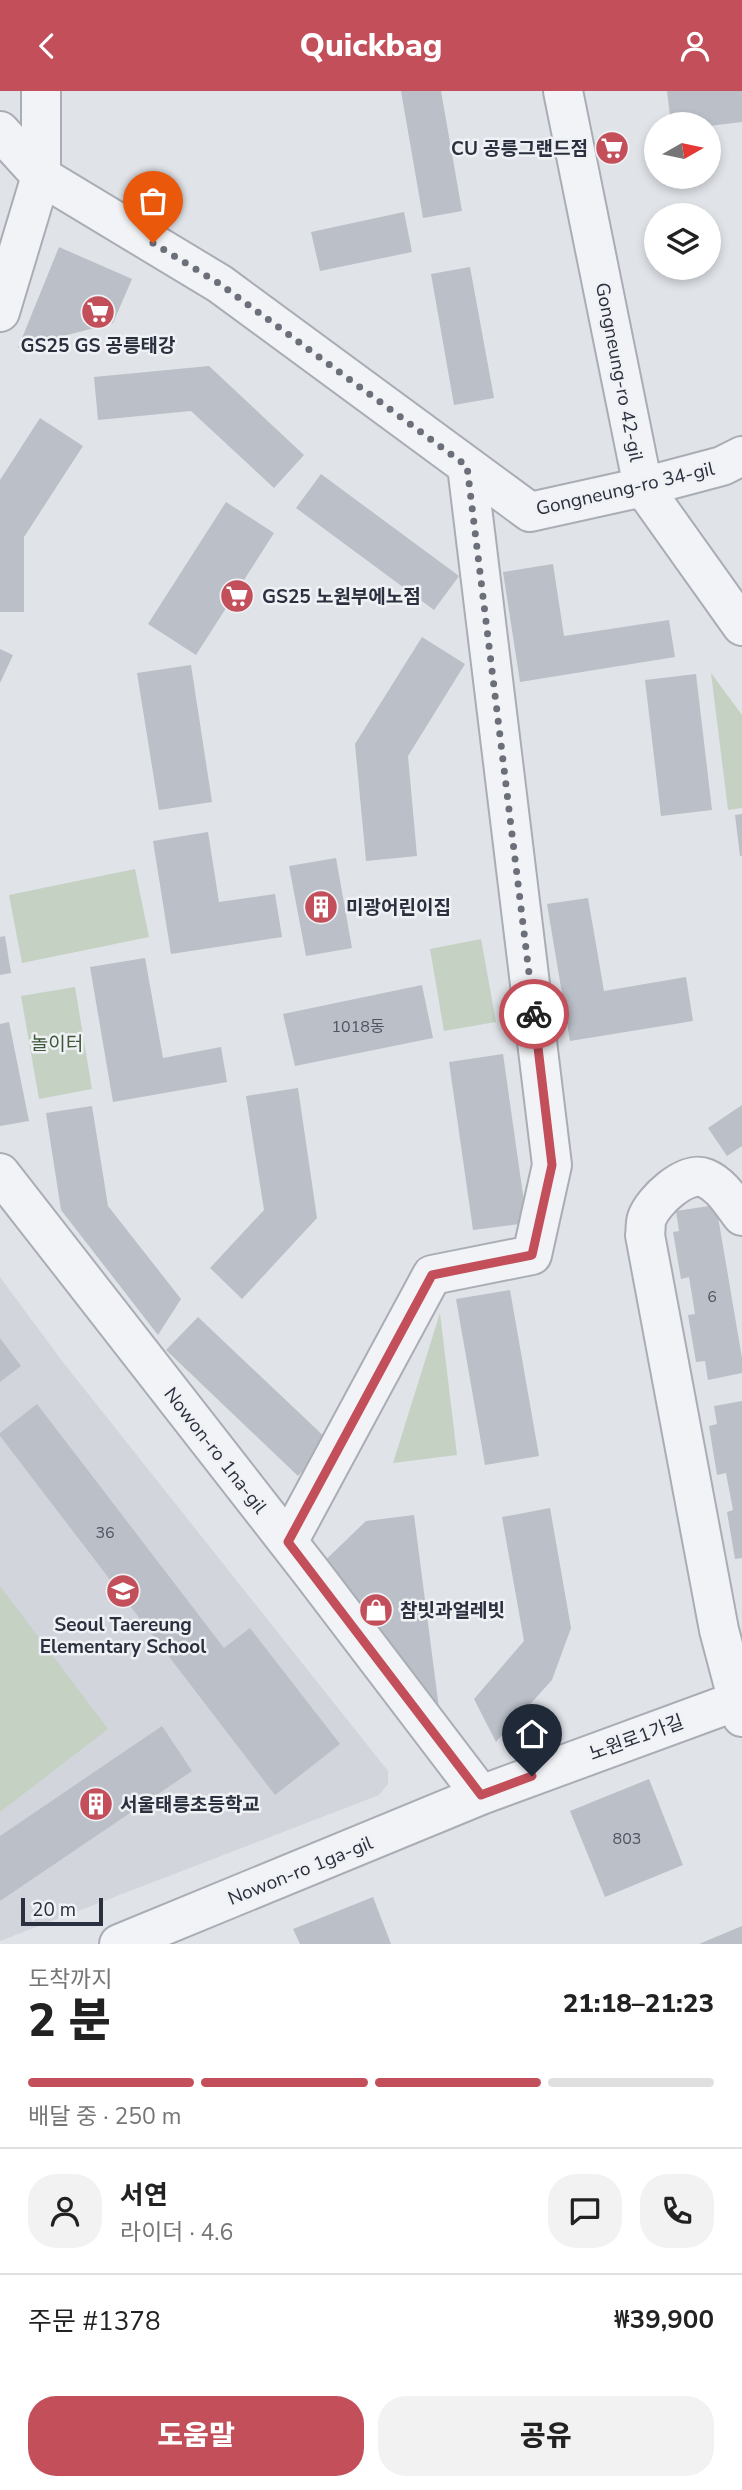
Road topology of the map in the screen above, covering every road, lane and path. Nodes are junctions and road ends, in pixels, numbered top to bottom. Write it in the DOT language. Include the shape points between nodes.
graph roads {
  1 [pos="41,91"];
  2 [pos="563,91"];
  3 [pos="0,131"];
  4 [pos="41,176"];
  5 [pos="0,311"];
  6 [pos="742,456"];
  7 [pos="467,466"];
  8 [pos="643,487"];
  9 [pos="742,626"];
  10 [pos="0,1173"];
  11 [pos="736,1195"];
  12 [pos="288,1542"];
  13 [pos="740,1705"];
  14 [pos="481,1795"];
  15 [pos="119,1944"];
  1 -- 4 [label="street"];
  2 -- 8 [label="street, Gongneung-ro 42-gil"];
  3 -- 4 [label="street, Gongneung-ro 34-gil"];
  4 -- 5 [label="street"];
  4 -- 7 [label="street, Gongneung-ro 34-gil" via="220,284"];
  6 -- 8 [label="street, Gongneung-ro 34-gil" via="722,466"];
  7 -- 8 [label="street, Gongneung-ro 34-gil" via="530,512"];
  7 -- 12 [label="street" via="552,1165 532,1255 432,1275"];
  8 -- 9 [label="street, Gongneung-ro 42-gil"];
  10 -- 12 [label="street, Nowon-ro 1na-gil"];
  11 -- 13 [label="street" via="701,1176 691,1176 653,1207 645,1235 719,1630"];
  12 -- 14 [label="street, Nowon-ro 1na-gil"];
  13 -- 14 [label="street, 노원로1가길"];
  14 -- 15 [label="street, Nowon-ro 1ga-gil"];
}
